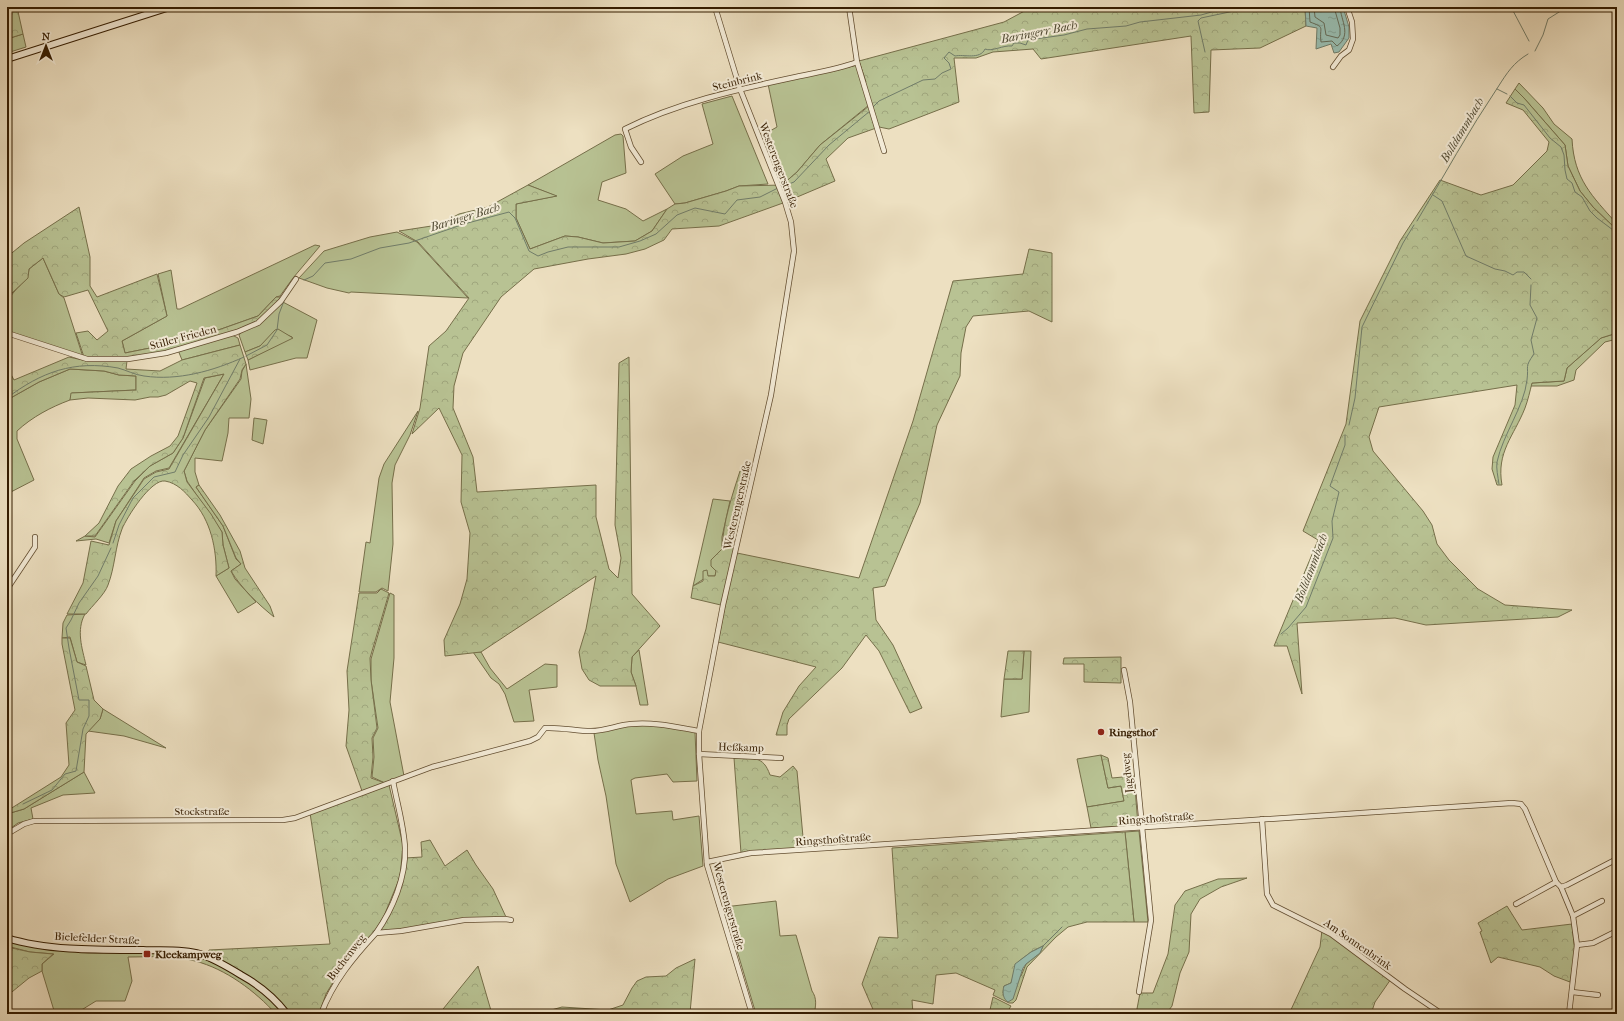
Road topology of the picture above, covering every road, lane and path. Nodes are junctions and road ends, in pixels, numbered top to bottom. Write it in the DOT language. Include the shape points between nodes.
graph roads {
  1 [pos="170,7"];
  2 [pos="715,7"];
  3 [pos="849,7"];
  4 [pos="1347,7"];
  5 [pos="7,60"];
  6 [pos="857,62"];
  7 [pos="1333,67"];
  8 [pos="740,89"];
  9 [pos="884,151"];
  10 [pos="641,162"];
  11 [pos="296,279"];
  12 [pos="7,333"];
  13 [pos="35,537"];
  14 [pos="7,589"];
  15 [pos="1124,670"];
  16 [pos="699,731"];
  17 [pos="699,754"];
  18 [pos="781,758"];
  19 [pos="393,781"];
  20 [pos="1262,819"];
  21 [pos="1142,828"];
  22 [pos="7,834"];
  23 [pos="1617,859"];
  24 [pos="707,862"];
  25 [pos="1556,882"];
  26 [pos="1561,887"];
  27 [pos="1602,901"];
  28 [pos="1516,904"];
  29 [pos="1573,916"];
  30 [pos="511,920"];
  31 [pos="1617,931"];
  32 [pos="376,933"];
  33 [pos="7,938"];
  34 [pos="1577,945"];
  35 [pos="1139,992"];
  36 [pos="1572,992"];
  37 [pos="1598,995"];
  38 [pos="287,1014"];
  39 [pos="321,1014"];
  40 [pos="752,1014"];
  41 [pos="1442,1014"];
  42 [pos="1569,1014"];
  1 -- 5 [label="main road"];
  2 -- 8 [label="street, Westerengerstraße"];
  3 -- 6 [label="street"];
  4 -- 7 [label="street" via="1353,29 1352,39 1349,50"];
  6 -- 8 [label="street, Steinbrink"];
  6 -- 9 [label="street"];
  8 -- 10 [label="street, Steinbrink" via="699,100 625,129 631,147"];
  8 -- 16 [label="street, Westerengerstraße" via="780,189 791,222 794,251 771,395 723,605"];
  11 -- 12 [label="street, Stiller Frieden" via="280,301 258,323 237,332 166,353 128,359 87,359"];
  13 -- 14 [label="street" via="35,546"];
  15 -- 21 [label="street, Jagdweg" via="1130,704"];
  16 -- 17 [label="street, Westerengerstraße"];
  16 -- 19 [label="street, Stockstraße" via="648,723 590,731 545,728 538,738 530,741 432,767"];
  17 -- 18 [label="street, Heßkamp"];
  17 -- 24 [label="street, Westerengerstraße"];
  19 -- 22 [label="street, Stockstraße" via="295,818 283,820 34,821"];
  19 -- 32 [label="street, Buchenweg" via="404,845 404,866 387,916"];
  20 -- 21 [label="street, Ringsthofstraße"];
  20 -- 25 [label="street, Ringsthofstraße" via="1518,803 1525,808"];
  20 -- 41 [label="street, Am Sonnenbrink" via="1267,894 1273,905 1331,934"];
  21 -- 24 [label="street, Ringsthofstraße" via="751,853"];
  21 -- 35 [label="street, Jagdweg" via="1151,920"];
  23 -- 26 [label="street"];
  24 -- 40 [label="street, Westerengerstraße"];
  25 -- 26 [label="street, Ringsthofstraße"];
  25 -- 28 [label="street"];
  26 -- 29 [label="street"];
  27 -- 29 [label="street"];
  29 -- 34 [label="street"];
  30 -- 32 [label="street, Buchenweg" via="464,920 401,932"];
  31 -- 34 [label="street" via="1593,943"];
  32 -- 39 [label="street, Buchenweg" via="343,972 328,995"];
  33 -- 38 [label="main road, Bielefelder Straße" via="61,947 200,954 262,988"];
  34 -- 36 [label="street"];
  36 -- 37 [label="street"];
  36 -- 42 [label="street"];
}
